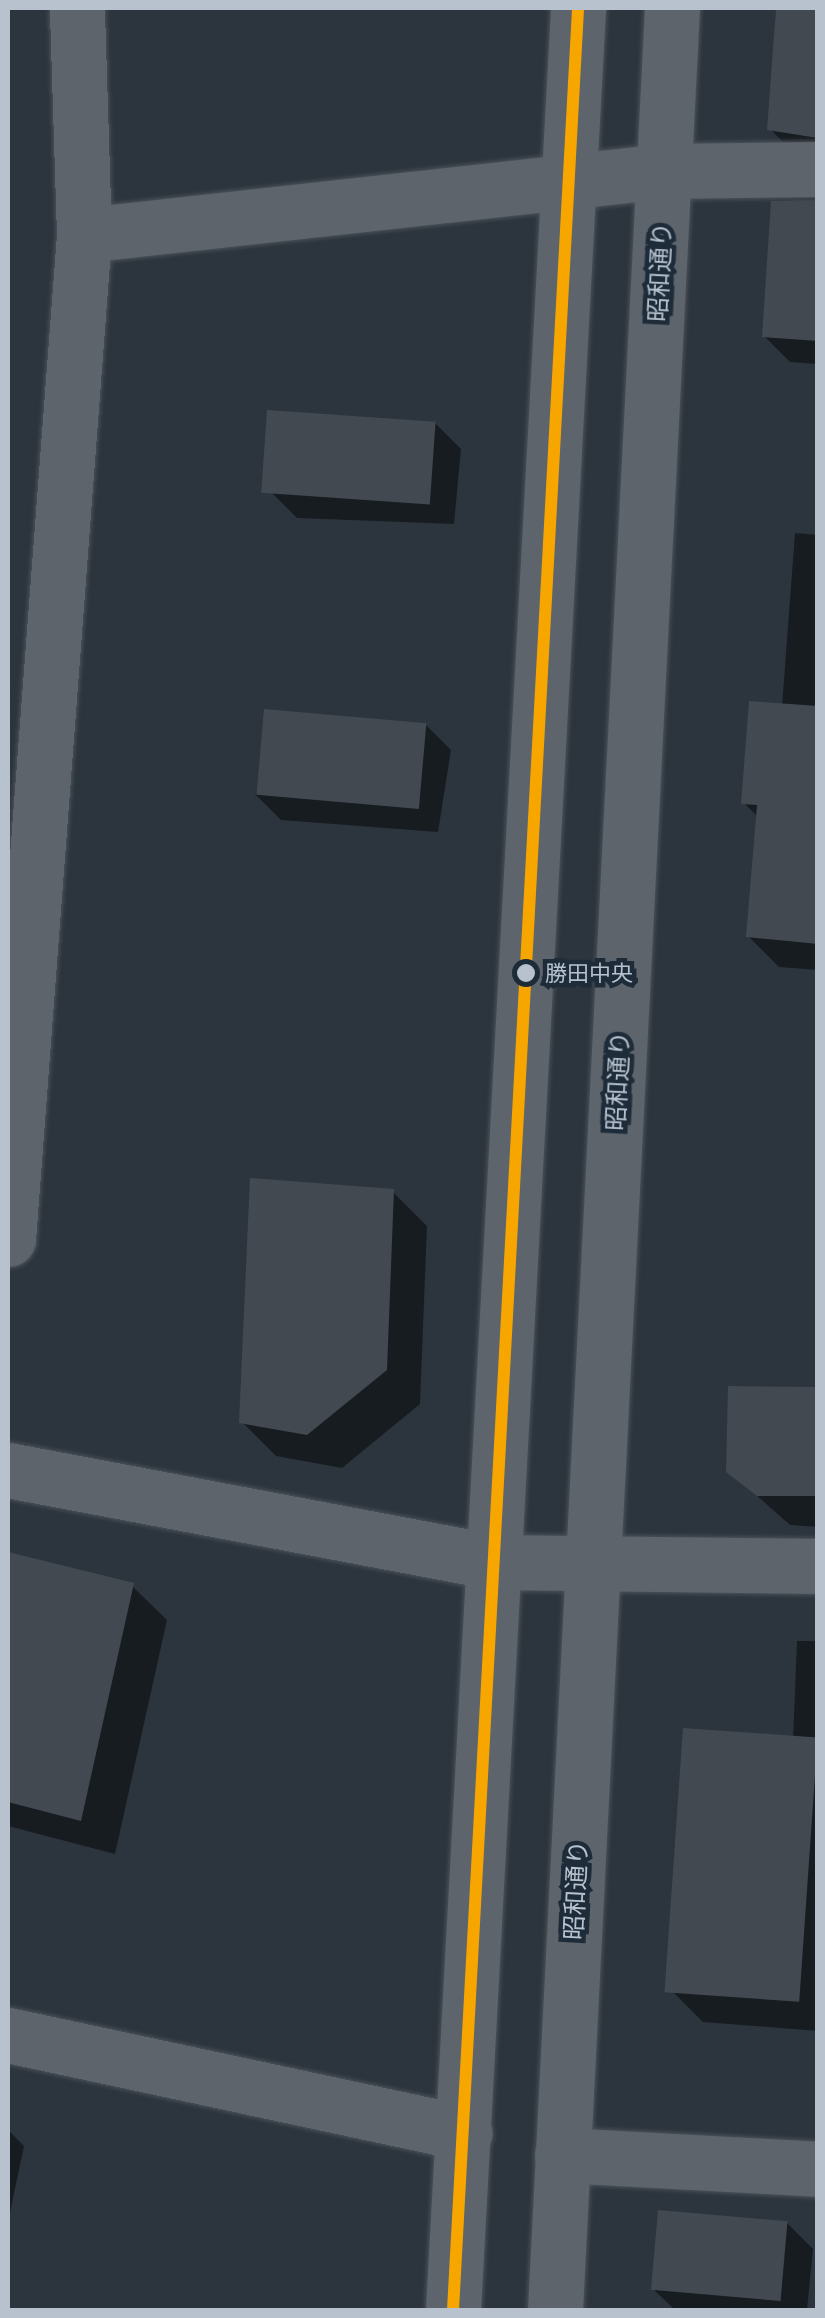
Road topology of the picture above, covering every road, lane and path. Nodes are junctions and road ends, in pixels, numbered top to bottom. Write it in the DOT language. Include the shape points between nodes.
graph roads {
  1 [pos="77,8"];
  2 [pos="578,8"];
  3 [pos="672,8"];
  4 [pos="818,169"];
  5 [pos="664,171"];
  6 [pos="568,182"];
  7 [pos="84,235"];
  8 [pos="27,724"];
  9 [pos="8,1240"];
  10 [pos="8,1470"];
  11 [pos="497,1562"];
  12 [pos="818,1566"];
  13 [pos="592,1568"];
  14 [pos="8,2036"];
  15 [pos="465,2133"];
  16 [pos="562,2155"];
  17 [pos="818,2169"];
  18 [pos="453,2310"];
  19 [pos="555,2310"];
  1 -- 7 [label="street"];
  2 -- 6 [label="street"];
  3 -- 5 [label="street, 昭和通り"];
  4 -- 5 [label="street"];
  5 -- 6 [label="street"];
  5 -- 13 [label="street, 昭和通り"];
  6 -- 7 [label="street"];
  6 -- 11 [label="street"];
  7 -- 8 [label="street"];
  8 -- 9 [label="street"];
  10 -- 11 [label="street"];
  11 -- 13 [label="street"];
  11 -- 15 [label="street"];
  12 -- 13 [label="street"];
  13 -- 16 [label="street, 昭和通り"];
  14 -- 15 [label="street"];
  15 -- 18 [label="street"];
  16 -- 17 [label="street"];
  16 -- 19 [label="street, 昭和通り"];
}
